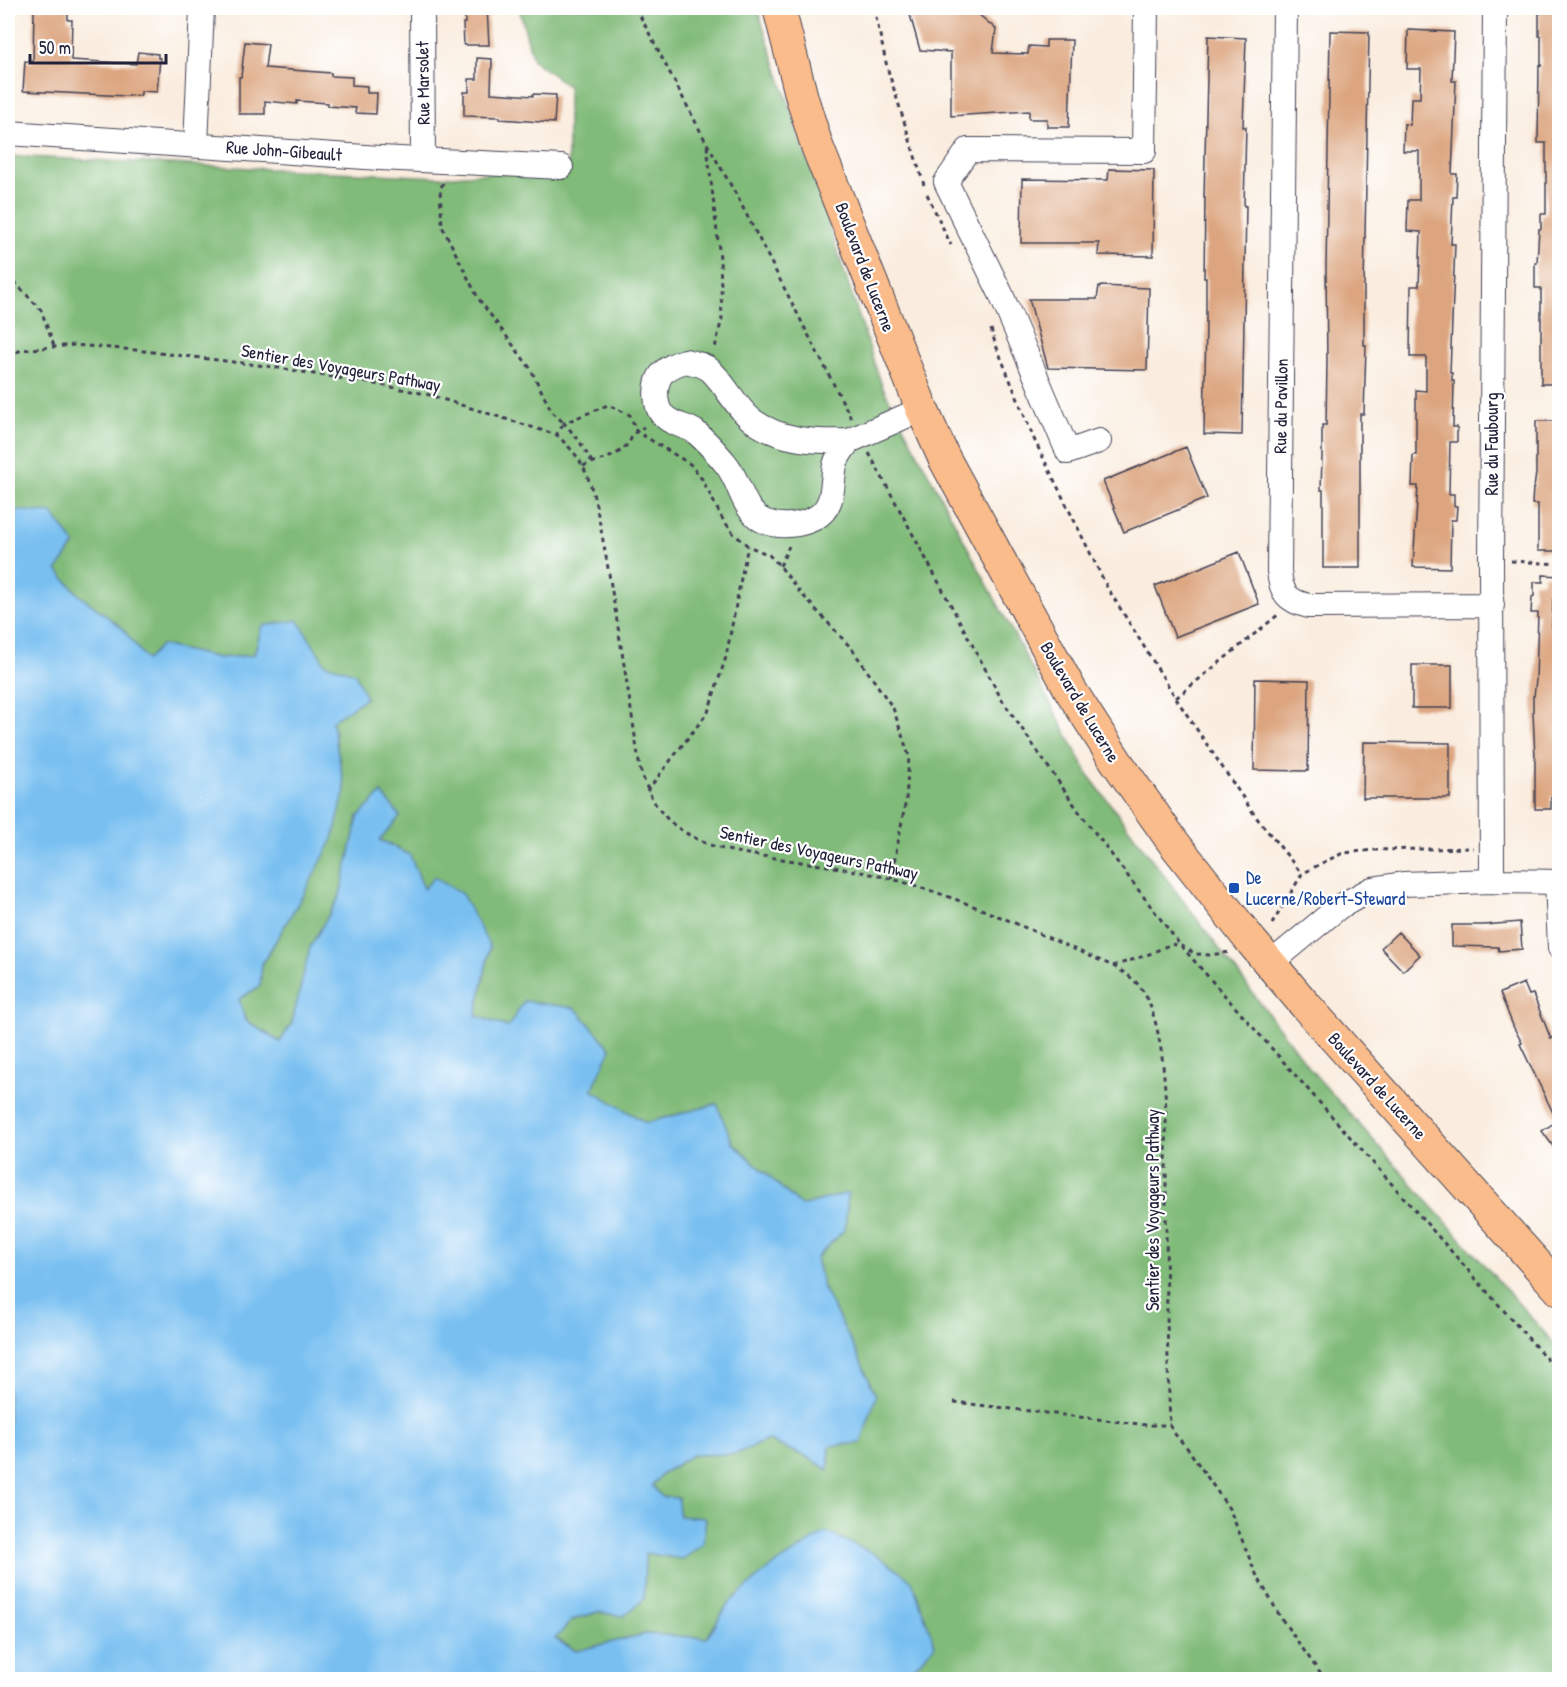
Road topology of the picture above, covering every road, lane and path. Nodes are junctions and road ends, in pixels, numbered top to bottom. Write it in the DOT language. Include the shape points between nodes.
graph roads {
  1 [pos="202,8"];
  2 [pos="422,8"];
  3 [pos="636,8"];
  4 [pos="779,8"];
  5 [pos="1146,8"];
  6 [pos="1285,8"];
  7 [pos="1495,8"];
  8 [pos="8,133"];
  9 [pos="706,142"];
  10 [pos="196,145"];
  11 [pos="423,159"];
  12 [pos="449,161"];
  13 [pos="561,167"];
  14 [pos="8,275"];
  15 [pos="54,346"];
  16 [pos="8,355"];
  17 [pos="711,370"];
  18 [pos="922,409"];
  19 [pos="664,417"];
  20 [pos="564,423"];
  21 [pos="636,431"];
  22 [pos="557,435"];
  23 [pos="854,439"];
  24 [pos="1099,441"];
  25 [pos="592,462"];
  26 [pos="583,466"];
  27 [pos="748,546"];
  28 [pos="1491,561"];
  29 [pos="1560,564"];
  30 [pos="1292,600"];
  31 [pos="1492,605"];
  32 [pos="1176,698"];
  33 [pos="647,791"];
  34 [pos="1478,848"];
  35 [pos="891,879"];
  36 [pos="1492,881"];
  37 [pos="1558,882"];
  38 [pos="1272,924"];
  39 [pos="1181,946"];
  40 [pos="1560,948"];
  41 [pos="1236,951"];
  42 [pos="1271,963"];
  43 [pos="1113,966"];
  44 [pos="1560,1290"];
  45 [pos="1560,1374"];
  46 [pos="954,1402"];
  47 [pos="1170,1425"];
  48 [pos="1325,1680"];
  1 -- 10 [label="street"];
  2 -- 11 [label="street, Rue Marsolet"];
  3 -- 9 [label="path"];
  4 -- 18 [label="main road, Boulevard de Lucerne" via="817,146"];
  5 -- 24 [label="street" via="1144,151 968,150 946,183 1000,292 1068,452"];
  6 -- 30 [label="street, Rue du Pavillon" via="1279,571 1280,583"];
  7 -- 28 [label="street, Rue du Faubourg"];
  8 -- 10 [label="street, Rue John-Gibeault"];
  9 -- 17 [label="path" via="720,258 722,318"];
  9 -- 23 [label="path" via="737,196"];
  10 -- 11 [label="street, Rue John-Gibeault"];
  11 -- 12 [label="street, Rue John-Gibeault"];
  12 -- 13 [label="street, Rue John-Gibeault"];
  12 -- 20 [label="path" via="441,190 442,226 478,298 530,368 552,412"];
  14 -- 15 [label="path" via="41,310"];
  15 -- 16 [label="path, Sentier des Voyageurs Pathway"];
  15 -- 22 [label="path, Sentier des Voyageurs Pathway" via="136,350 381,385 426,394"];
  17 -- 19 [label="street" via="685,361 661,375 657,398"];
  17 -- 23 [label="street" via="751,419 783,436 816,442"];
  18 -- 23 [label="street"];
  18 -- 42 [label="main road, Boulevard de Lucerne" via="944,458 1071,691 1173,842"];
  19 -- 21 [label="path"];
  19 -- 23 [label="street" via="693,431 719,456 731,470 753,514 766,522 783,525 800,524 816,517 828,505 836,464"];
  20 -- 21 [label="path" via="608,405 630,415"];
  20 -- 22 [label="path"];
  20 -- 25 [label="path"];
  21 -- 25 [label="path" via="625,448"];
  21 -- 27 [label="path" via="690,464 722,518"];
  22 -- 26 [label="path, Sentier des Voyageurs Pathway"];
  23 -- 39 [label="path" via="1002,700 1080,813"];
  25 -- 26 [label="path"];
  26 -- 33 [label="path, Sentier des Voyageurs Pathway" via="615,605 640,769"];
  27 -- 33 [label="path" via="726,657 708,712"];
  27 -- 35 [label="path" via="769,555 780,566 852,649 893,708 909,756 906,800"];
  28 -- 29 [label="path"];
  28 -- 31 [label="street, Rue du Faubourg"];
  30 -- 31 [label="street" via="1309,606"];
  30 -- 32 [label="path"];
  31 -- 36 [label="street, Rue du Faubourg"];
  33 -- 35 [label="path, Sentier des Voyageurs Pathway" via="665,816 700,841 734,852"];
  34 -- 38 [label="path" via="1343,854 1302,874"];
  35 -- 43 [label="path, Sentier des Voyageurs Pathway" via="977,908"];
  36 -- 37 [label="street"];
  36 -- 42 [label="street" via="1372,889 1339,907"];
  37 -- 40 [label="street"];
  39 -- 41 [label="path" via="1205,955"];
  39 -- 43 [label="path" via="1167,945"];
  39 -- 45 [label="path"];
  42 -- 44 [label="main road, Boulevard de Lucerne"];
  43 -- 47 [label="path, Sentier des Voyageurs Pathway" via="1134,978 1144,992 1158,1033 1162,1062"];
  46 -- 47 [label="path"];
  47 -- 48 [label="path" via="1230,1510 1255,1572 1281,1618"];
}
